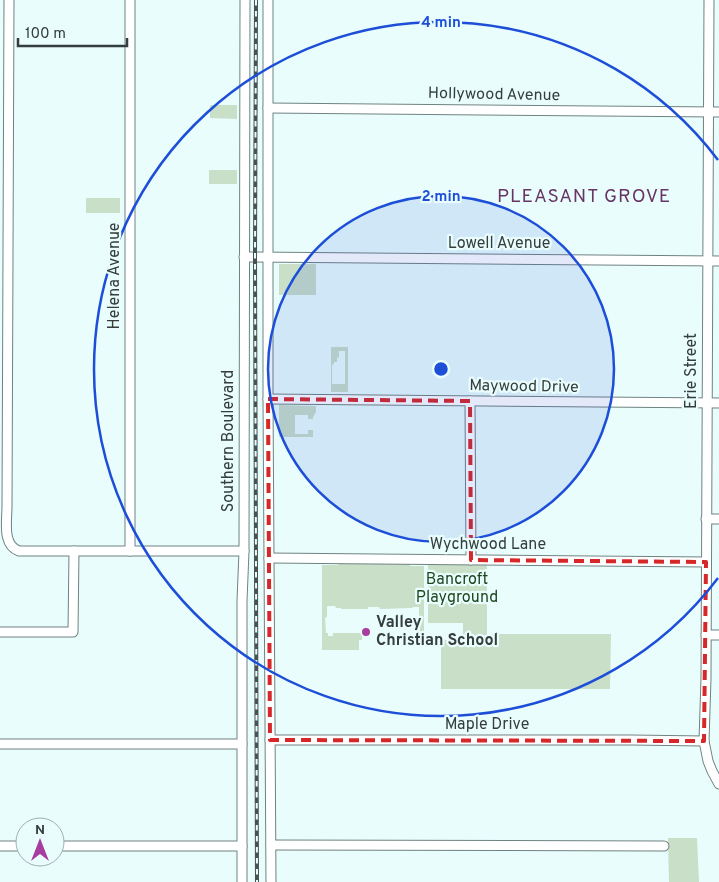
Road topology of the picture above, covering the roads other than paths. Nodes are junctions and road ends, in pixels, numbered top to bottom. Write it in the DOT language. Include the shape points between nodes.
graph roads {
  1 [pos="130,0"];
  2 [pos="245,0"];
  3 [pos="268,0"];
  4 [pos="708,0"];
  5 [pos="6,5"];
  6 [pos="268,108"];
  7 [pos="708,112"];
  8 [pos="719,112"];
  9 [pos="244,257"];
  10 [pos="268,257"];
  11 [pos="708,261"];
  12 [pos="719,261"];
  13 [pos="4,295"];
  14 [pos="268,399"];
  15 [pos="470,401"];
  16 [pos="707,403"];
  17 [pos="719,403"];
  18 [pos="4,408"];
  19 [pos="706,519"];
  20 [pos="719,519"];
  21 [pos="4,520"];
  22 [pos="74,551"];
  23 [pos="130,551"];
  24 [pos="244,551"];
  25 [pos="269,558"];
  26 [pos="471,560"];
  27 [pos="706,562"];
  28 [pos="0,632"];
  29 [pos="706,635"];
  30 [pos="719,635"];
  31 [pos="270,740"];
  32 [pos="704,741"];
  33 [pos="0,744"];
  34 [pos="242,744"];
  35 [pos="719,784"];
  36 [pos="0,846"];
  37 [pos="15,846"];
  38 [pos="65,846"];
  39 [pos="242,846"];
  40 [pos="271,846"];
  41 [pos="664,846"];
  42 [pos="242,882"];
  43 [pos="271,882"];
  1 -- 23 [label="street, Helena Avenue"];
  2 -- 9 [label="street, Southern Boulevard"];
  3 -- 6 [label="street"];
  4 -- 7 [label="street, Erie Street"];
  5 -- 13 [label="street"];
  6 -- 7 [label="street, Hollywood Avenue"];
  6 -- 10 [label="street"];
  7 -- 8 [label="street, Hollywood Avenue"];
  7 -- 11 [label="street, Erie Street"];
  9 -- 10 [label="street, Lowell Avenue"];
  9 -- 24 [label="street, Southern Boulevard"];
  10 -- 11 [label="street, Lowell Avenue"];
  10 -- 14 [label="street"];
  11 -- 12 [label="street, Lowell Avenue"];
  11 -- 16 [label="street, Erie Street"];
  13 -- 18 [label="street"];
  14 -- 15 [label="street, Maywood Drive"];
  14 -- 25 [label="street"];
  15 -- 16 [label="street, Maywood Drive"];
  15 -- 26 [label="street"];
  16 -- 17 [label="street, Maywood Drive"];
  16 -- 19 [label="street, Erie Street"];
  18 -- 21 [label="street"];
  19 -- 20 [label="street"];
  19 -- 27 [label="street, Erie Street"];
  21 -- 22 [label="street" via="10,545 16,550"];
  22 -- 23 [label="street"];
  22 -- 28 [label="street" via="73,632"];
  23 -- 24 [label="street"];
  24 -- 34 [label="street, Southern Boulevard"];
  25 -- 26 [label="street, Wychwood Lane"];
  25 -- 31 [label="street"];
  26 -- 27 [label="street, Wychwood Lane"];
  27 -- 29 [label="street, Erie Street"];
  29 -- 30 [label="street"];
  29 -- 32 [label="street, Erie Street"];
  31 -- 32 [label="street, Maple Drive"];
  31 -- 40 [label="street"];
  32 -- 35 [label="street, Erie Street" via="708,761"];
  33 -- 34 [label="street"];
  34 -- 39 [label="street, Southern Boulevard"];
  36 -- 37 [label="street"];
  38 -- 39 [label="street"];
  39 -- 42 [label="street, Southern Boulevard"];
  40 -- 41 [label="street"];
  40 -- 43 [label="street"];
}
